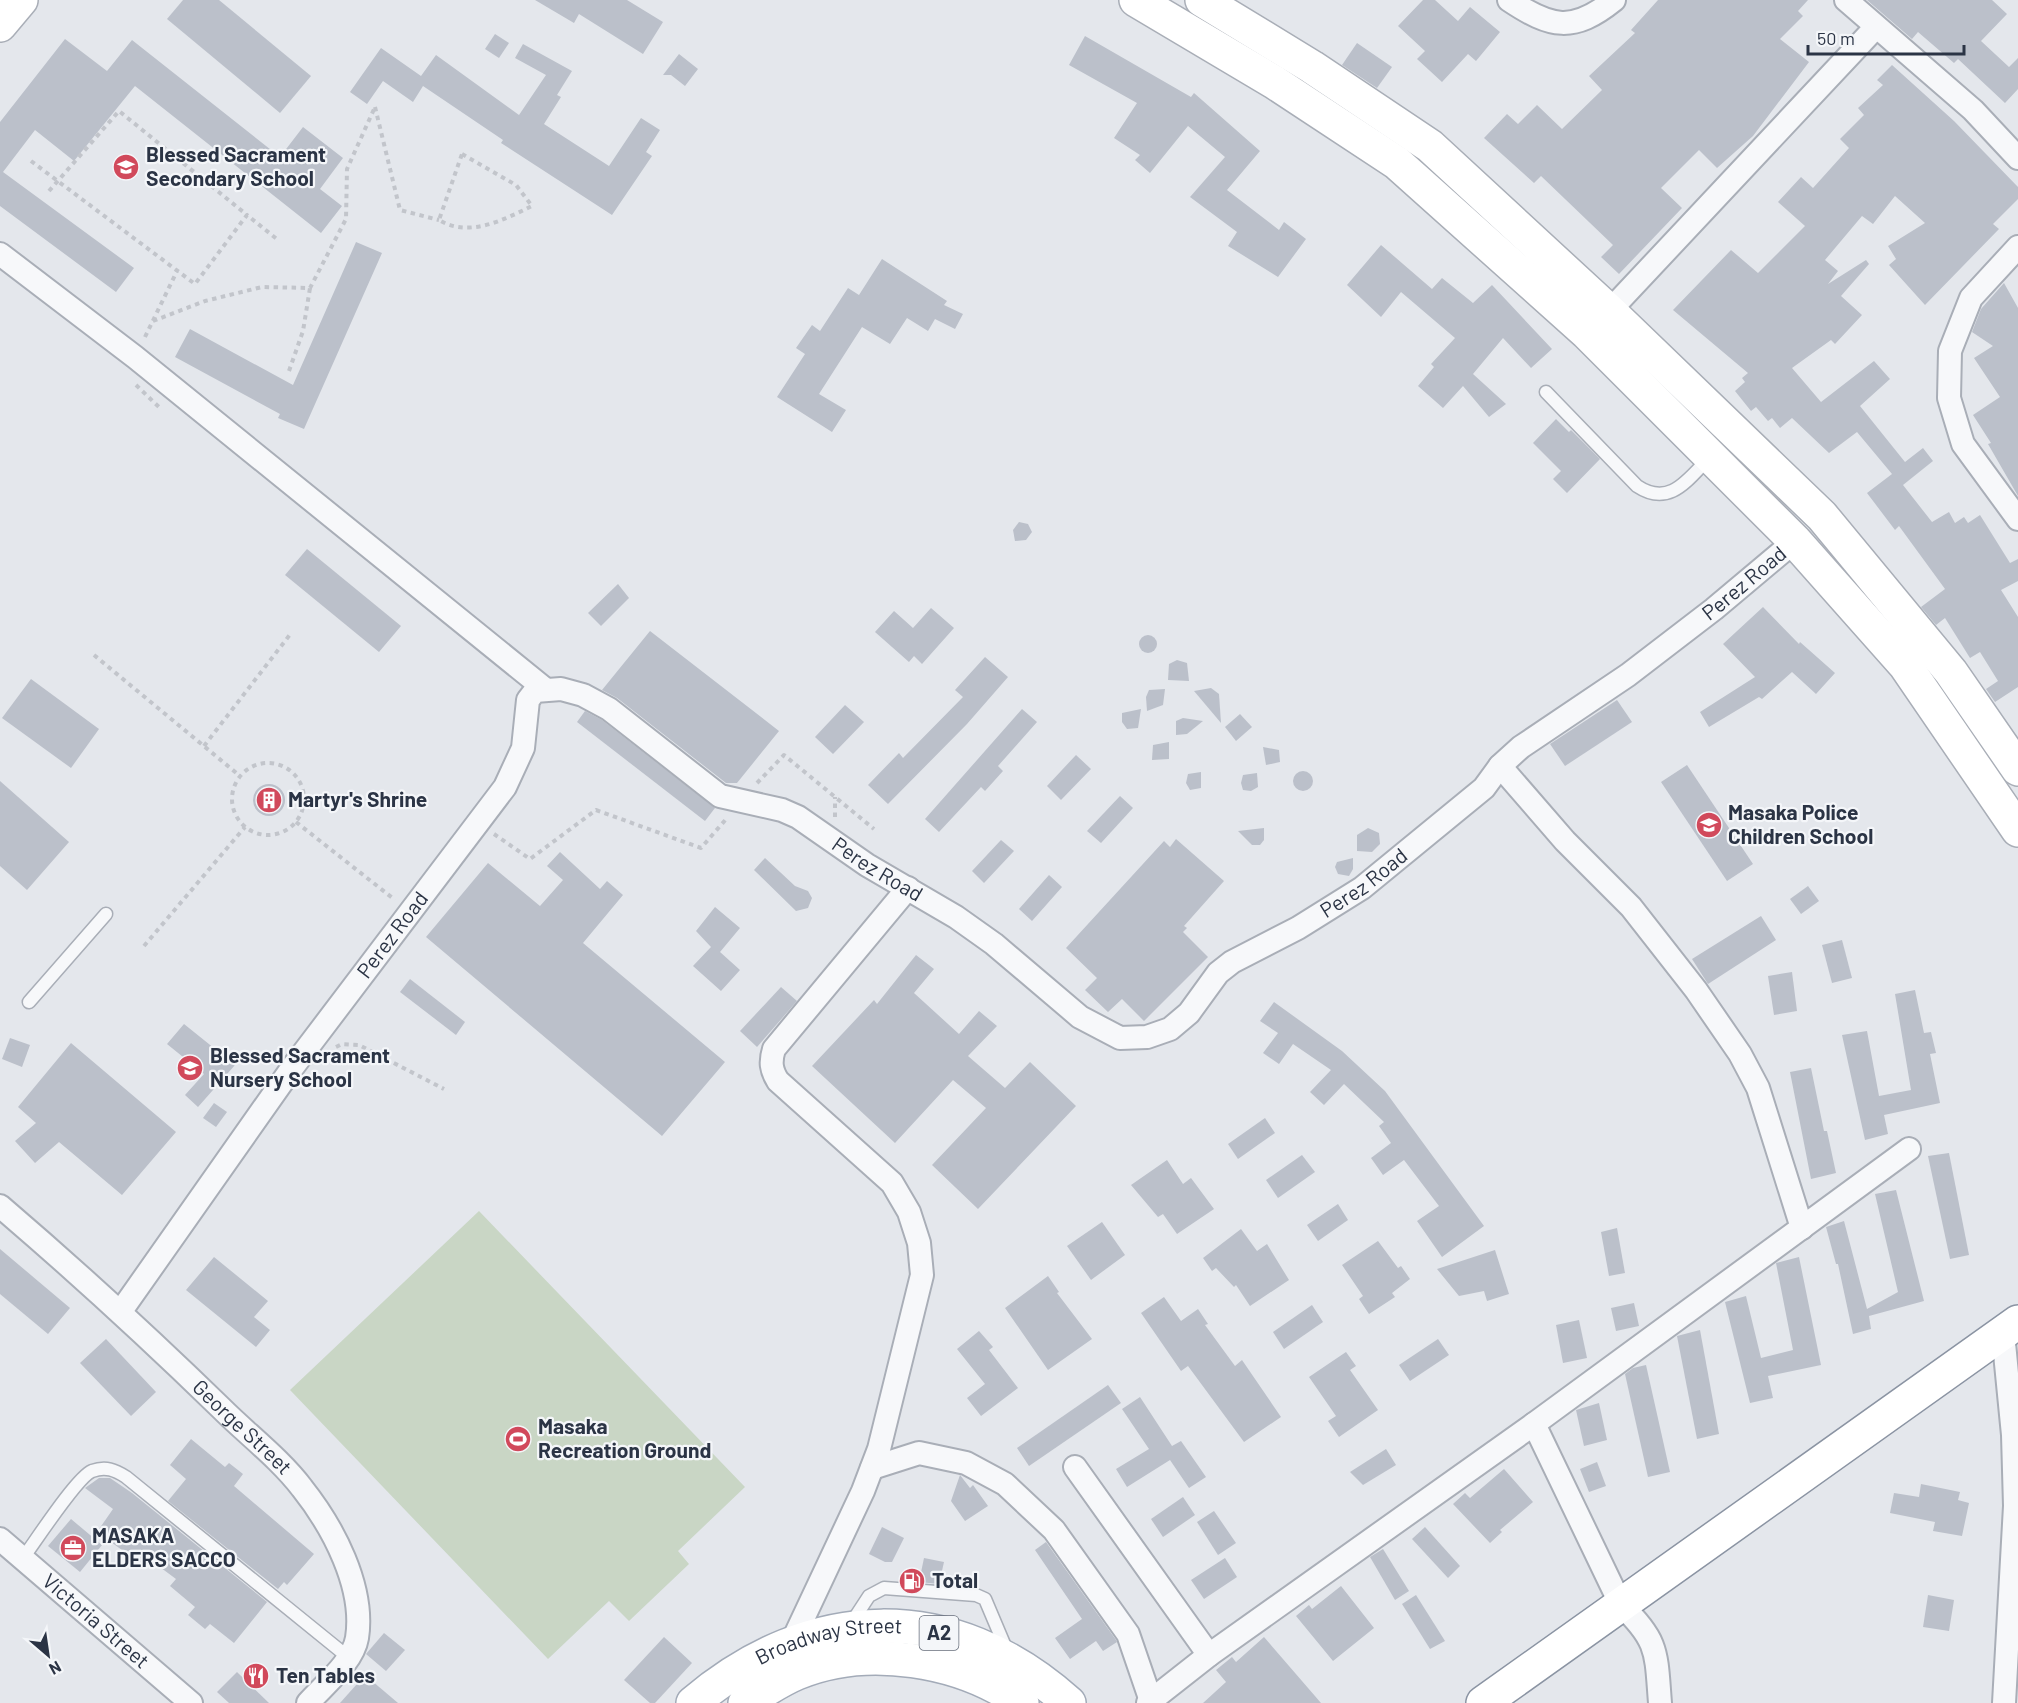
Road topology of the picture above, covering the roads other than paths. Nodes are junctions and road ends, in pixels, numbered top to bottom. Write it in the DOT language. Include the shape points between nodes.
graph roads {
  1 [pos="21,0"];
  2 [pos="1202,0"];
  3 [pos="1509,0"];
  4 [pos="1614,0"];
  5 [pos="1845,0"];
  6 [pos="1143,1"];
  7 [pos="0,25"];
  8 [pos="1875,28"];
  9 [pos="2018,158"];
  10 [pos="2018,247"];
  11 [pos="0,255"];
  12 [pos="1599,322"];
  13 [pos="1546,392"];
  14 [pos="1710,456"];
  15 [pos="2018,519"];
  16 [pos="1796,541"];
  17 [pos="544,689"];
  18 [pos="1500,766"];
  19 [pos="2018,769"];
  20 [pos="2018,830"];
  21 [pos="908,888"];
  22 [pos="106,914"];
  23 [pos="29,1002"];
  24 [pos="1909,1149"];
  25 [pos="0,1206"];
  26 [pos="1802,1228"];
  27 [pos="122,1311"];
  28 [pos="2011,1327"];
  29 [pos="1534,1424"];
  30 [pos="1075,1467"];
  31 [pos="872,1468"];
  32 [pos="0,1539"];
  33 [pos="23,1558"];
  34 [pos="1621,1605"];
  35 [pos="850,1645"];
  36 [pos="1209,1655"];
  37 [pos="795,1657"];
  38 [pos="348,1658"];
  39 [pos="1008,1679"];
  40 [pos="186,1701"];
  41 [pos="1150,1702"];
  42 [pos="308,1703"];
  43 [pos="693,1703"];
  44 [pos="745,1703"];
  45 [pos="1069,1703"];
  46 [pos="1483,1703"];
  47 [pos="1660,1703"];
  48 [pos="2004,1703"];
  1 -- 7 [label="main road"];
  2 -- 12 [label="main road" via="1312,67 1430,147"];
  3 -- 4 [label="street" via="1536,18 1566,24 1588,19"];
  5 -- 8 [label="street"];
  6 -- 12 [label="main road" via="1397,163"];
  8 -- 9 [label="street" via="1973,110"];
  8 -- 12 [label="street"];
  10 -- 15 [label="street" via="1971,298 1950,351 1950,398 1963,444"];
  11 -- 17 [label="street" via="135,357"];
  12 -- 14 [label="main road"];
  12 -- 19 [label="main road" via="1822,516 1951,672"];
  13 -- 14 [label="lane" via="1649,494 1665,494 1680,488"];
  14 -- 16 [label="main road"];
  16 -- 18 [label="street, Perez Road" via="1637,669 1521,747"];
  16 -- 20 [label="main road" via="1905,665"];
  17 -- 21 [label="street, Perez Road" via="561,688 609,709 720,796 798,817 867,866"];
  17 -- 27 [label="street, Perez Road" via="528,700 523,748 505,787 292,1068"];
  18 -- 21 [label="street, Perez Road" via="1484,788 1362,888 1298,928 1232,962 1218,973 1189,1013 1170,1029 1147,1037 1120,1038 1080,1017 994,944"];
  18 -- 26 [label="street" via="1565,841 1631,907 1740,1054 1758,1088"];
  21 -- 31 [label="street" via="774,1049 771,1058 771,1070 778,1081 892,1183 909,1212 919,1243 922,1275"];
  22 -- 23 [label="lane"];
  24 -- 26 [label="street"];
  25 -- 27 [label="street, George Street"];
  26 -- 29 [label="street"];
  27 -- 38 [label="street, George Street" via="301,1486 326,1523 347,1570 359,1613 356,1641"];
  28 -- 34 [label="main road"];
  28 -- 48 [label="street" via="2014,1506"];
  29 -- 34 [label="street"];
  29 -- 36 [label="street"];
  30 -- 36 [label="street"];
  31 -- 37 [label="street"];
  31 -- 41 [label="street" via="920,1453 966,1463 1005,1484 1054,1530 1128,1634"];
  32 -- 33 [label="street, Victoria Street"];
  33 -- 38 [label="lane" via="78,1484 91,1471 111,1468"];
  33 -- 40 [label="street, Victoria Street"];
  34 -- 46 [label="main road"];
  34 -- 47 [label="street" via="1651,1639"];
  35 -- 37 [label="main road, Broadway Street / A2"];
  35 -- 39 [label="main road, Broadway Street / A2" via="909,1628 963,1637"];
  35 -- 39 [label="lane" via="869,1596 884,1588 976,1595 985,1599"];
  36 -- 41 [label="street"];
  37 -- 43 [label="main road, Broadway Street / A2" via="753,1660"];
  37 -- 44 [label="main road, Broadway Street / A2"];
  38 -- 42 [label="street, George Street"];
  39 -- 45 [label="main road, Broadway Street / A2"];
}
